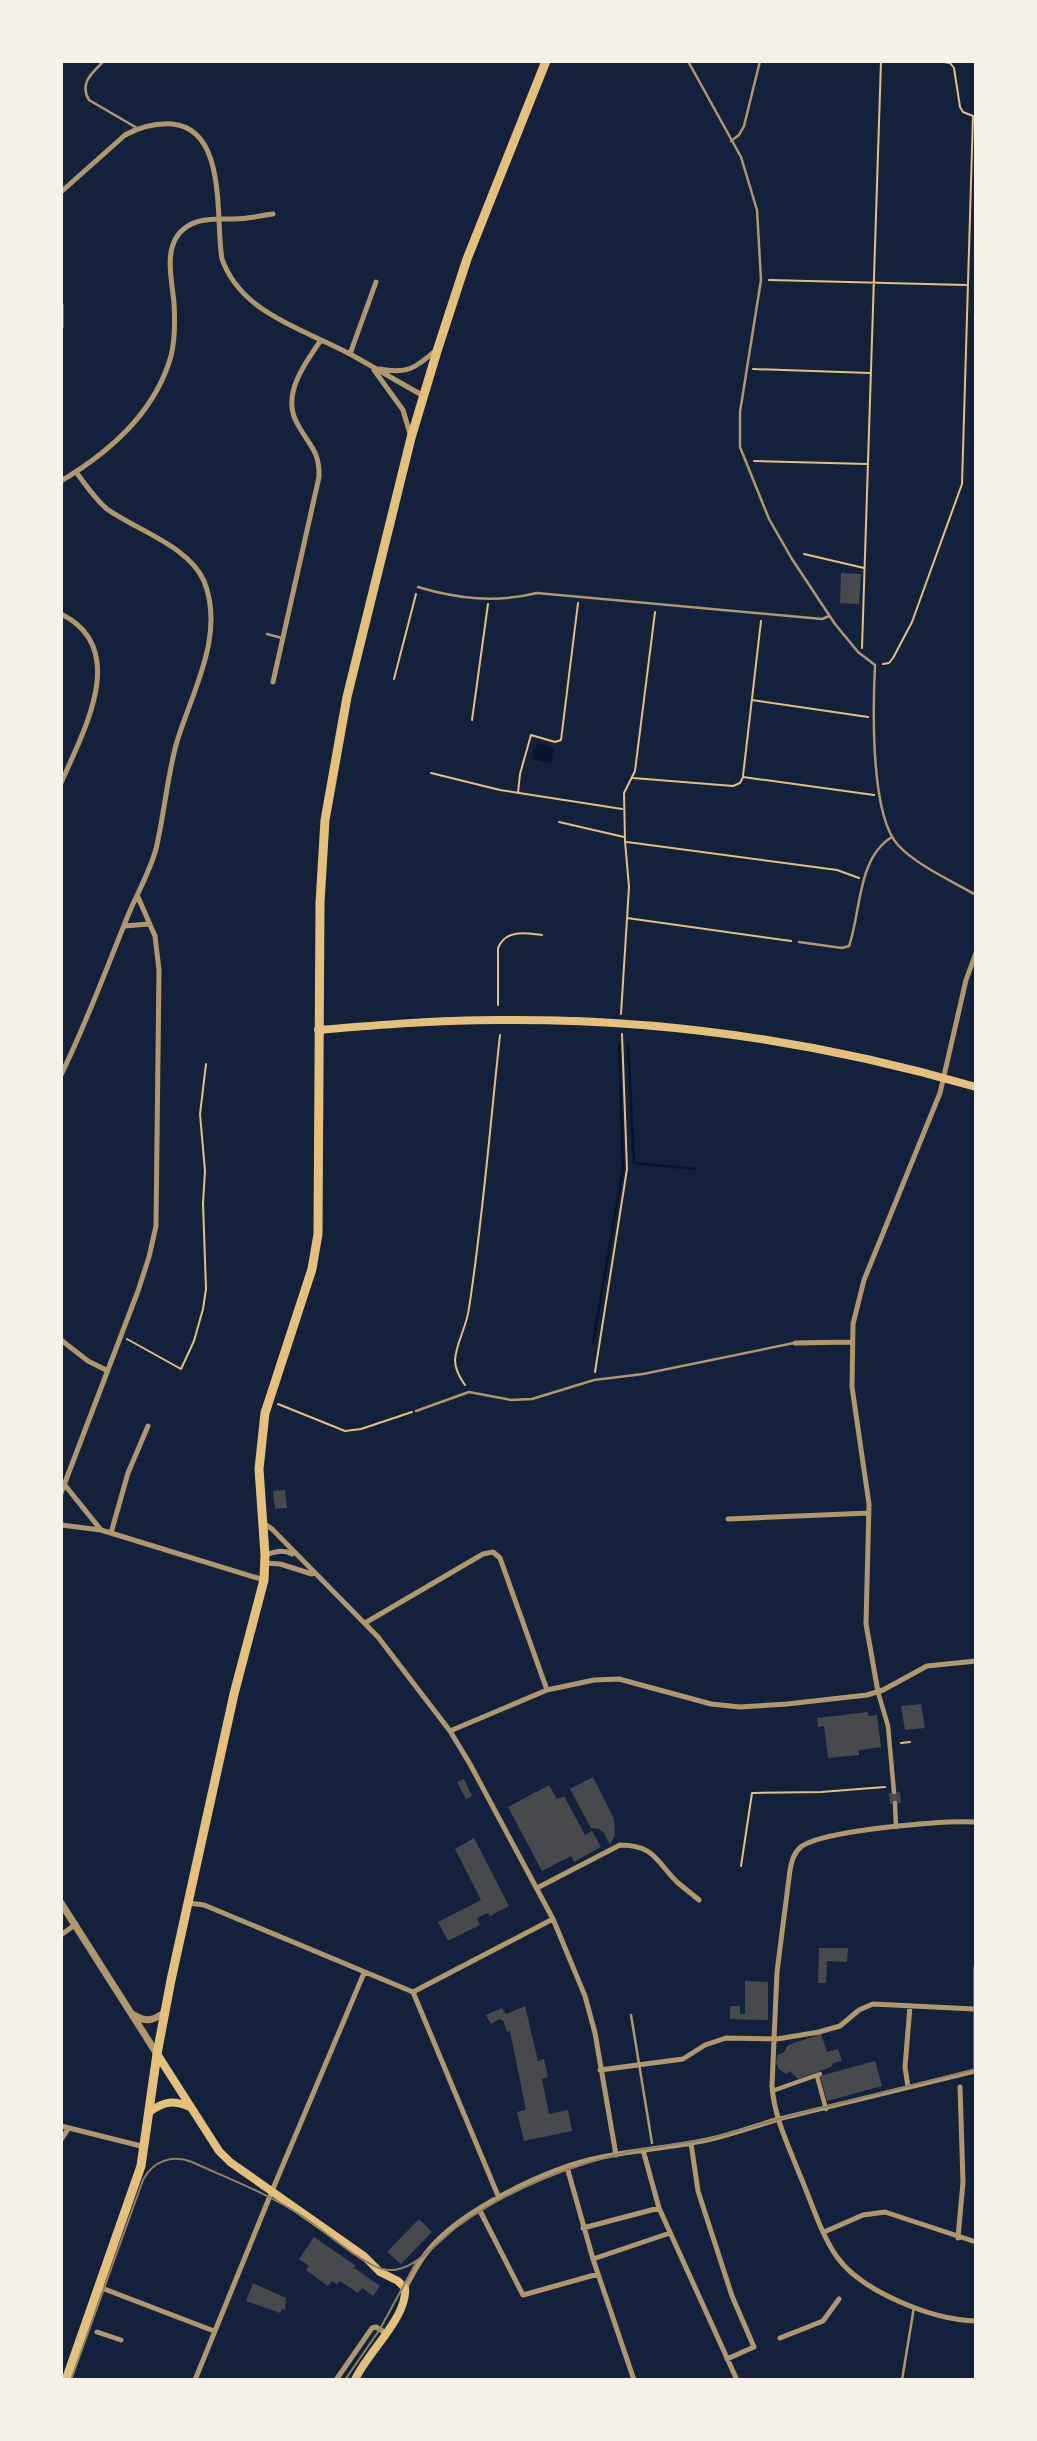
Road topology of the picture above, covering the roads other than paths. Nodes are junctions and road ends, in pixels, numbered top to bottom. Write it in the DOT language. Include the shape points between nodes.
graph roads {
  1 [pos="104,61"];
  2 [pos="546,61"];
  3 [pos="688,61"];
  4 [pos="760,61"];
  5 [pos="138,128"];
  6 [pos="731,141"];
  7 [pos="61,192"];
  8 [pos="273,214"];
  9 [pos="217,220"];
  10 [pos="376,282"];
  11 [pos="61,305"];
  12 [pos="61,327"];
  13 [pos="321,340"];
  14 [pos="438,348"];
  15 [pos="350,354"];
  16 [pos="372,368"];
  17 [pos="424,396"];
  18 [pos="411,438"];
  19 [pos="76,472"];
  20 [pos="61,481"];
  21 [pos="418,587"];
  22 [pos="61,614"];
  23 [pos="829,617"];
  24 [pos="267,635"];
  25 [pos="282,638"];
  26 [pos="273,682"];
  27 [pos="61,783"];
  28 [pos="892,837"];
  29 [pos="976,895"];
  30 [pos="138,896"];
  31 [pos="148,924"];
  32 [pos="125,926"];
  33 [pos="799,942"];
  34 [pos="976,953"];
  35 [pos="966,980"];
  36 [pos="976,981"];
  37 [pos="318,1030"];
  38 [pos="61,1075"];
  39 [pos="944,1078"];
  40 [pos="976,1087"];
  41 [pos="61,1340"];
  42 [pos="851,1342"];
  43 [pos="795,1343"];
  44 [pos="106,1370"];
  45 [pos="416,1411"];
  46 [pos="148,1426"];
  47 [pos="64,1484"];
  48 [pos="61,1493"];
  49 [pos="869,1513"];
  50 [pos="728,1519"];
  51 [pos="262,1522"];
  52 [pos="61,1525"];
  53 [pos="101,1530"];
  54 [pos="111,1533"];
  55 [pos="298,1557"];
  56 [pos="265,1559"];
  57 [pos="315,1575"];
  58 [pos="264,1580"];
  59 [pos="365,1623"];
  60 [pos="976,1661"];
  61 [pos="547,1690"];
  62 [pos="878,1692"];
  63 [pos="450,1731"];
  64 [pos="894,1792"];
  65 [pos="895,1804"];
  66 [pos="976,1822"];
  67 [pos="896,1827"];
  68 [pos="537,1888"];
  69 [pos="699,1900"];
  70 [pos="61,1903"];
  71 [pos="188,1903"];
  72 [pos="553,1919"];
  73 [pos="76,1924"];
  74 [pos="61,1935"];
  75 [pos="976,1968"];
  76 [pos="365,1973"];
  77 [pos="413,1992"];
  78 [pos="910,2006"];
  79 [pos="974,2009"];
  80 [pos="165,2012"];
  81 [pos="133,2015"];
  82 [pos="631,2015"];
  83 [pos="773,2039"];
  84 [pos="157,2054"];
  85 [pos="641,2066"];
  86 [pos="600,2070"];
  87 [pos="976,2071"];
  88 [pos="957,2075"];
  89 [pos="908,2087"];
  90 [pos="960,2087"];
  91 [pos="772,2091"];
  92 [pos="190,2107"];
  93 [pos="827,2109"];
  94 [pos="149,2112"];
  95 [pos="779,2119"];
  96 [pos="61,2126"];
  97 [pos="68,2129"];
  98 [pos="61,2140"];
  99 [pos="691,2143"];
  100 [pos="653,2145"];
  101 [pos="145,2147"];
  102 [pos="643,2150"];
  103 [pos="616,2155"];
  104 [pos="567,2167"];
  105 [pos="272,2191"];
  106 [pos="499,2198"];
  107 [pos="659,2208"];
  108 [pos="479,2209"];
  109 [pos="583,2228"];
  110 [pos="824,2232"];
  111 [pos="670,2233"];
  112 [pos="958,2238"];
  113 [pos="976,2242"];
  114 [pos="593,2259"];
  115 [pos="598,2274"];
  116 [pos="99,2287"];
  117 [pos="405,2288"];
  118 [pos="839,2299"];
  119 [pos="915,2307"];
  120 [pos="976,2321"];
  121 [pos="214,2331"];
  122 [pos="97,2332"];
  123 [pos="386,2333"];
  124 [pos="780,2338"];
  125 [pos="121,2340"];
  126 [pos="764,2344"];
  127 [pos="754,2347"];
  128 [pos="727,2359"];
  129 [pos="66,2380"];
  130 [pos="195,2380"];
  131 [pos="335,2380"];
  132 [pos="355,2380"];
  133 [pos="634,2380"];
  134 [pos="737,2380"];
  135 [pos="902,2380"];
  1 -- 5 [label="lane" via="86,82 85,94"];
  2 -- 14 [label="main road" via="467,259"];
  3 -- 6 [label="lane"];
  4 -- 6 [label="lane" via="744,126"];
  5 -- 7 [label="street"];
  5 -- 9 [label="street" via="180,125 200,137 213,163"];
  6 -- 23 [label="lane" via="746,169 757,210 761,279 740,447 781,541"];
  8 -- 9 [label="street"];
  9 -- 13 [label="street" via="222,260 237,288 276,319"];
  9 -- 19 [label="street" via="192,223 172,246 171,351 151,399 129,430"];
  10 -- 15 [label="street"];
  11 -- 12 [label="street"];
  13 -- 15 [label="street"];
  13 -- 25 [label="street" via="297,380 291,402 296,421 317,451 319,477"];
  14 -- 16 [label="street" via="405,371"];
  14 -- 17 [label="main road"];
  15 -- 16 [label="street"];
  16 -- 17 [label="street"];
  16 -- 18 [label="street" via="397,399"];
  17 -- 18 [label="main road"];
  18 -- 37 [label="main road" via="347,697 325,820"];
  19 -- 20 [label="street"];
  19 -- 30 [label="street" via="106,508 190,561 203,578 209,597 212,624 207,650 170,768 156,851"];
  21 -- 23 [label="lane" via="446,596 505,600 537,593"];
  22 -- 27 [label="street" via="88,634 98,670 89,718"];
  23 -- 28 [label="lane" via="875,665 873,717 880,795"];
  24 -- 25 [label="lane"];
  25 -- 26 [label="street"];
  28 -- 29 [label="lane" via="910,856"];
  28 -- 33 [label="lane" via="880,846 863,880 849,946"];
  30 -- 31 [label="street"];
  30 -- 32 [label="street"];
  31 -- 32 [label="street"];
  31 -- 44 [label="street" via="155,936 159,970 156,1226 149,1257"];
  32 -- 38 [label="street"];
  34 -- 35 [label="street"];
  35 -- 36 [label="street"];
  35 -- 39 [label="street"];
  37 -- 39 [label="main road" via="499,1020 679,1027 804,1046"];
  37 -- 51 [label="main road" via="317,1249 268,1400 259,1469"];
  39 -- 40 [label="main road"];
  39 -- 42 [label="street" via="864,1280"];
  41 -- 44 [label="street"];
  42 -- 43 [label="street"];
  42 -- 49 [label="street" via="852,1387"];
  43 -- 45 [label="lane" via="594,1380 532,1399 469,1392"];
  44 -- 47 [label="street"];
  46 -- 54 [label="street" via="128,1473"];
  47 -- 48 [label="street"];
  47 -- 53 [label="street"];
  49 -- 50 [label="street"];
  49 -- 62 [label="street" via="866,1614"];
  51 -- 55 [label="street"];
  51 -- 56 [label="main road"];
  52 -- 53 [label="street"];
  53 -- 54 [label="street"];
  54 -- 58 [label="street"];
  55 -- 56 [label="street" via="287,1551"];
  55 -- 57 [label="street"];
  56 -- 57 [label="street"];
  56 -- 58 [label="main road"];
  57 -- 59 [label="street"];
  58 -- 71 [label="main road"];
  59 -- 61 [label="street" via="493,1552 500,1558"];
  59 -- 63 [label="street"];
  60 -- 62 [label="street" via="927,1666"];
  61 -- 62 [label="street" via="619,1679 711,1704 740,1707"];
  61 -- 63 [label="street"];
  62 -- 64 [label="street" via="888,1726"];
  63 -- 68 [label="street"];
  65 -- 67 [label="street"];
  66 -- 67 [label="street"];
  67 -- 83 [label="street" via="810,1842 793,1856"];
  68 -- 69 [label="street" via="620,1845 638,1846 650,1851"];
  68 -- 72 [label="street"];
  70 -- 73 [label="street"];
  71 -- 76 [label="street" via="204,1905"];
  71 -- 80 [label="main road"];
  72 -- 77 [label="street"];
  72 -- 86 [label="street" via="587,2005"];
  73 -- 74 [label="street"];
  73 -- 81 [label="street"];
  75 -- 79 [label="street"];
  76 -- 77 [label="street"];
  76 -- 105 [label="street"];
  77 -- 106 [label="street"];
  78 -- 79 [label="street"];
  78 -- 83 [label="street" via="873,2004 840,2026"];
  78 -- 89 [label="street"];
  79 -- 87 [label="street"];
  80 -- 81 [label="street" via="148,2021"];
  80 -- 84 [label="main road"];
  81 -- 84 [label="street"];
  82 -- 85 [label="lane"];
  83 -- 85 [label="street" via="726,2038 683,2059"];
  83 -- 91 [label="street"];
  84 -- 92 [label="main road"];
  84 -- 94 [label="main road"];
  85 -- 86 [label="street"];
  85 -- 100 [label="lane"];
  86 -- 103 [label="street"];
  87 -- 88 [label="street"];
  88 -- 89 [label="street"];
  88 -- 90 [label="street"];
  89 -- 93 [label="street"];
  90 -- 112 [label="street" via="963,2169"];
  91 -- 93 [label="street" via="818,2075"];
  91 -- 95 [label="street"];
  92 -- 94 [label="main road" via="175,2101"];
  92 -- 105 [label="main road" via="219,2151"];
  93 -- 95 [label="street"];
  94 -- 101 [label="main road"];
  95 -- 99 [label="street"];
  95 -- 110 [label="street"];
  96 -- 97 [label="street"];
  97 -- 98 [label="street"];
  97 -- 101 [label="street"];
  99 -- 100 [label="street"];
  99 -- 127 [label="street" via="698,2191"];
  100 -- 102 [label="street"];
  101 -- 116 [label="main road"];
  102 -- 103 [label="street"];
  102 -- 107 [label="street"];
  103 -- 104 [label="street"];
  104 -- 106 [label="street"];
  104 -- 109 [label="street"];
  105 -- 117 [label="main road"];
  105 -- 121 [label="street"];
  106 -- 108 [label="street"];
  107 -- 109 [label="street"];
  107 -- 111 [label="street"];
  108 -- 115 [label="street" via="523,2295"];
  108 -- 117 [label="street" via="435,2243"];
  109 -- 114 [label="street"];
  110 -- 112 [label="street" via="885,2212"];
  110 -- 119 [label="street" via="854,2277"];
  111 -- 114 [label="street"];
  111 -- 128 [label="street"];
  112 -- 113 [label="street"];
  114 -- 115 [label="street"];
  115 -- 133 [label="street"];
  116 -- 121 [label="street"];
  116 -- 129 [label="main road"];
  117 -- 123 [label="main road" via="405,2298"];
  118 -- 124 [label="street" via="823,2321"];
  119 -- 120 [label="street"];
  119 -- 135 [label="lane"];
  121 -- 130 [label="street"];
  122 -- 125 [label="street"];
  123 -- 131 [label="street" via="372,2328"];
  123 -- 132 [label="main road"];
  126 -- 127 [label="street"];
  127 -- 128 [label="street"];
  128 -- 134 [label="street"];
}
